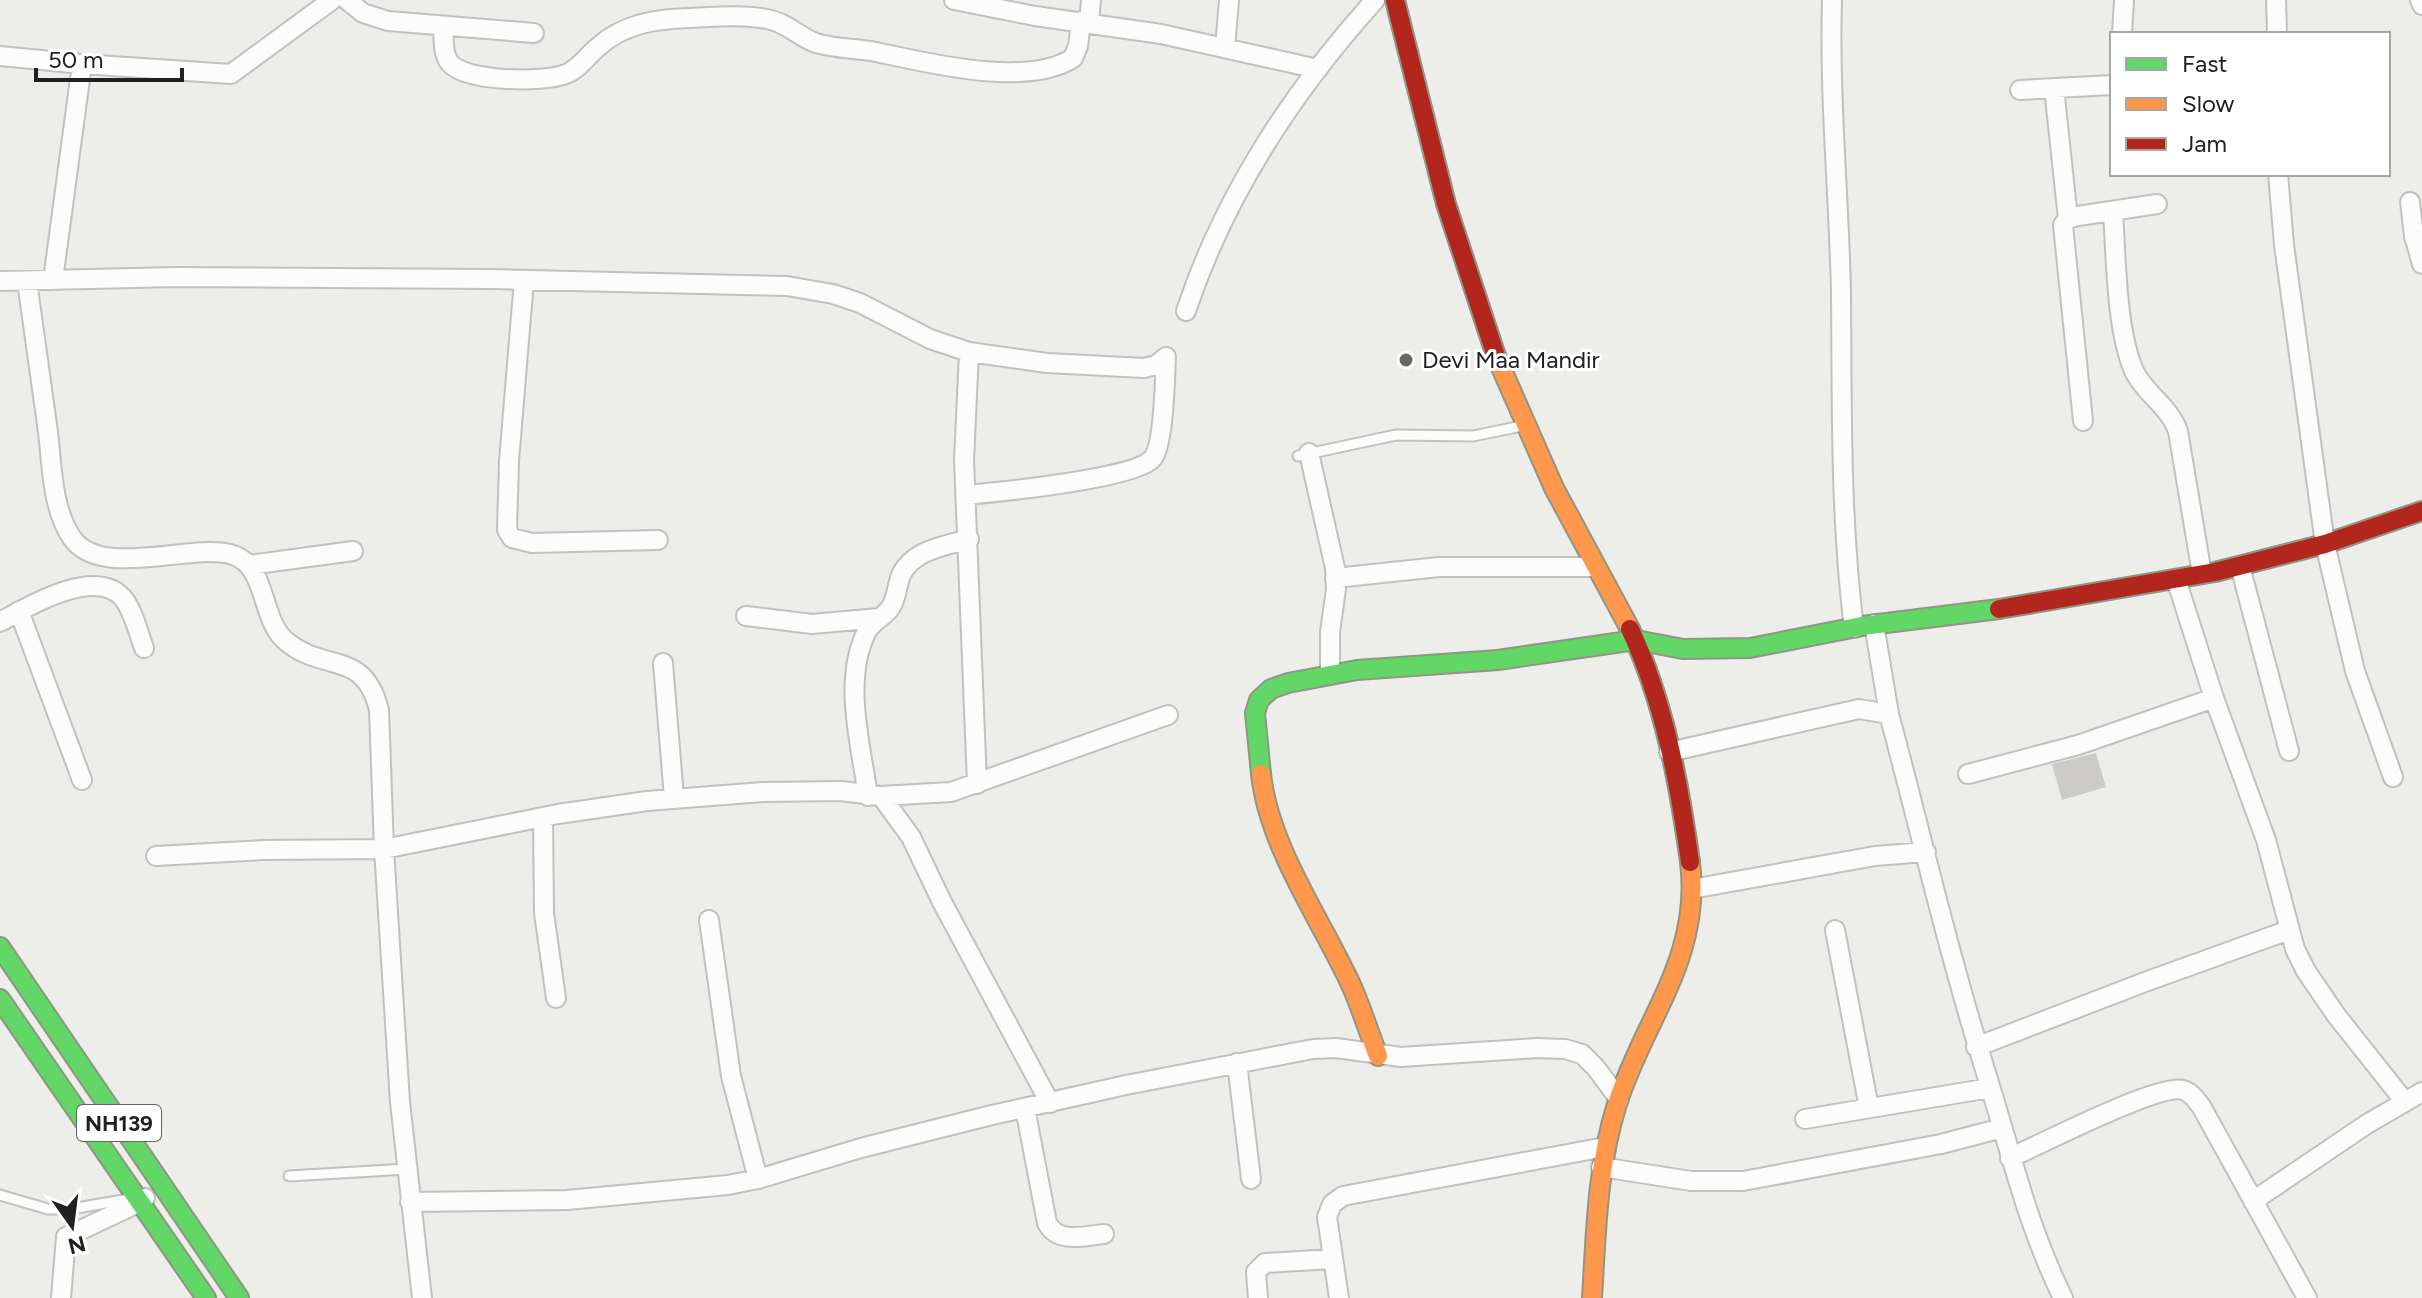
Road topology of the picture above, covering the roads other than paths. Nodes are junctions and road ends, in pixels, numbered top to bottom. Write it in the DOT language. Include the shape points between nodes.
graph roads {
  1 [pos="332,0"];
  2 [pos="347,0"];
  3 [pos="954,0"];
  4 [pos="1091,0"];
  5 [pos="1229,0"];
  6 [pos="1375,0"];
  7 [pos="1395,0"];
  8 [pos="1832,0"];
  9 [pos="2124,0"];
  10 [pos="2276,0"];
  11 [pos="1085,22"];
  12 [pos="443,26"];
  13 [pos="2122,32"];
  14 [pos="2277,32"];
  15 [pos="534,33"];
  16 [pos="1225,48"];
  17 [pos="0,56"];
  18 [pos="82,64"];
  19 [pos="1318,69"];
  20 [pos="2110,85"];
  21 [pos="2054,88"];
  22 [pos="2020,90"];
  23 [pos="2278,176"];
  24 [pos="2410,202"];
  25 [pos="2157,204"];
  26 [pos="2113,211"];
  27 [pos="2068,219"];
  28 [pos="2422,264"];
  29 [pos="53,280"];
  30 [pos="524,280"];
  31 [pos="0,281"];
  32 [pos="27,281"];
  33 [pos="1186,311"];
  34 [pos="969,352"];
  35 [pos="2083,421"];
  36 [pos="1526,426"];
  37 [pos="1303,454"];
  38 [pos="966,495"];
  39 [pos="2422,511"];
  40 [pos="969,539"];
  41 [pos="658,540"];
  42 [pos="2325,544"];
  43 [pos="353,551"];
  44 [pos="249,565"];
  45 [pos="2240,566"];
  46 [pos="1596,567"];
  47 [pos="2202,574"];
  48 [pos="1335,578"];
  49 [pos="2176,579"];
  50 [pos="19,611"];
  51 [pos="746,616"];
  52 [pos="879,618"];
  53 [pos="0,622"];
  54 [pos="1874,624"];
  55 [pos="1854,628"];
  56 [pos="1636,640"];
  57 [pos="144,648"];
  58 [pos="663,663"];
  59 [pos="1330,675"];
  60 [pos="2214,698"];
  61 [pos="1889,714"];
  62 [pos="1168,715"];
  63 [pos="2289,751"];
  64 [pos="1669,752"];
  65 [pos="1968,774"];
  66 [pos="2393,777"];
  67 [pos="82,780"];
  68 [pos="977,784"];
  69 [pos="875,796"];
  70 [pos="674,798"];
  71 [pos="543,817"];
  72 [pos="384,849"];
  73 [pos="1926,852"];
  74 [pos="156,856"];
  75 [pos="1692,889"];
  76 [pos="709,920"];
  77 [pos="1835,930"];
  78 [pos="2289,930"];
  79 [pos="0,947"];
  80 [pos="556,998"];
  81 [pos="0,999"];
  82 [pos="1976,1047"];
  83 [pos="1378,1056"];
  84 [pos="1237,1063"];
  85 [pos="1990,1088"];
  86 [pos="2422,1092"];
  87 [pos="1619,1099"];
  88 [pos="2405,1102"];
  89 [pos="1050,1103"];
  90 [pos="1025,1108"];
  91 [pos="1869,1108"];
  92 [pos="1805,1119"];
  93 [pos="2002,1128"];
  94 [pos="1605,1147"];
  95 [pos="2010,1158"];
  96 [pos="1601,1167"];
  97 [pos="407,1169"];
  98 [pos="289,1176"];
  99 [pos="758,1179"];
  100 [pos="1251,1179"];
  101 [pos="160,1182"];
  102 [pos="0,1195"];
  103 [pos="139,1200"];
  104 [pos="2253,1201"];
  105 [pos="410,1202"];
  106 [pos="1104,1234"];
  107 [pos="1333,1259"];
  108 [pos="61,1298"];
  109 [pos="206,1298"];
  110 [pos="239,1298"];
  111 [pos="422,1298"];
  112 [pos="1258,1298"];
  113 [pos="1339,1298"];
  114 [pos="1592,1298"];
  115 [pos="2063,1298"];
  116 [pos="2307,1298"];
  1 -- 18 [label="street" via="231,74"];
  2 -- 12 [label="street" via="373,18"];
  3 -- 11 [label="street"];
  4 -- 11 [label="street"];
  5 -- 16 [label="street"];
  6 -- 19 [label="street"];
  7 -- 36 [label="main road" via="1451,228"];
  8 -- 55 [label="street" via="1847,574"];
  9 -- 13 [label="street"];
  10 -- 14 [label="street"];
  11 -- 12 [label="street" via="1073,58 1057,67 1018,72 923,63 819,44 765,19 662,20 615,33 571,72 539,80 457,70 446,56"];
  11 -- 16 [label="street"];
  12 -- 15 [label="street"];
  16 -- 19 [label="street"];
  17 -- 18 [label="street"];
  18 -- 29 [label="street"];
  19 -- 33 [label="street" via="1253,162 1223,217"];
  20 -- 21 [label="street"];
  21 -- 22 [label="street"];
  21 -- 27 [label="street"];
  23 -- 42 [label="street"];
  24 -- 28 [label="street"];
  25 -- 26 [label="street"];
  26 -- 27 [label="street"];
  26 -- 47 [label="street" via="2130,360 2178,431"];
  27 -- 35 [label="street" via="2062,236"];
  29 -- 30 [label="street"];
  29 -- 32 [label="street"];
  30 -- 34 [label="street" via="810,289 860,303 930,339"];
  30 -- 41 [label="street" via="507,530 512,538 532,543"];
  31 -- 32 [label="street"];
  32 -- 44 [label="street" via="57,502 73,541 103,557 226,553"];
  34 -- 38 [label="street"];
  34 -- 38 [label="street" via="1126,368 1156,365 1166,357 1160,433 1151,461 1121,472"];
  36 -- 37 [label="lane" via="1473,436 1396,435"];
  36 -- 46 [label="main road"];
  37 -- 48 [label="street" via="1329,534"];
  38 -- 40 [label="street"];
  39 -- 42 [label="main road"];
  40 -- 52 [label="street" via="915,557 899,579 893,603"];
  40 -- 68 [label="street"];
  42 -- 45 [label="main road"];
  42 -- 66 [label="street" via="2355,671"];
  43 -- 44 [label="street"];
  44 -- 72 [label="street" via="285,641 355,669 375,693"];
  45 -- 47 [label="main road"];
  45 -- 63 [label="street"];
  46 -- 48 [label="street" via="1439,567"];
  46 -- 56 [label="main road"];
  47 -- 49 [label="main road"];
  48 -- 59 [label="street"];
  49 -- 54 [label="main road"];
  49 -- 60 [label="street"];
  50 -- 53 [label="street"];
  50 -- 57 [label="street" via="71,589 109,589 128,606"];
  50 -- 67 [label="street"];
  51 -- 52 [label="street" via="812,624"];
  52 -- 69 [label="street" via="862,643 856,677 857,717"];
  54 -- 55 [label="main road"];
  54 -- 61 [label="street"];
  55 -- 56 [label="main road" via="1717,650"];
  56 -- 59 [label="main road" via="1498,660"];
  56 -- 64 [label="main road"];
  58 -- 70 [label="street"];
  59 -- 83 [label="main road" via="1288,683 1259,700 1258,756 1263,789 1287,860 1352,988"];
  60 -- 65 [label="street" via="2091,741"];
  60 -- 78 [label="street" via="2262,829"];
  61 -- 64 [label="street" via="1859,709"];
  61 -- 73 [label="street"];
  62 -- 68 [label="street"];
  64 -- 75 [label="main road"];
  68 -- 69 [label="street" via="951,792"];
  69 -- 70 [label="street" via="841,791"];
  69 -- 89 [label="street" via="911,837"];
  70 -- 71 [label="street"];
  71 -- 72 [label="street"];
  71 -- 80 [label="street" via="545,929"];
  72 -- 74 [label="street"];
  72 -- 97 [label="street"];
  73 -- 75 [label="street" via="1875,856"];
  73 -- 82 [label="street"];
  75 -- 87 [label="main road" via="1685,948 1672,987"];
  76 -- 99 [label="street" via="731,1076"];
  77 -- 91 [label="street"];
  78 -- 82 [label="street"];
  78 -- 88 [label="street" via="2317,988"];
  79 -- 101 [label="main road, NH139"];
  81 -- 103 [label="main road, NH139"];
  82 -- 85 [label="street"];
  83 -- 84 [label="street" via="1313,1049"];
  83 -- 87 [label="street" via="1565,1049 1582,1054"];
  84 -- 89 [label="street"];
  84 -- 100 [label="street"];
  85 -- 91 [label="street"];
  85 -- 93 [label="street"];
  86 -- 88 [label="street"];
  87 -- 94 [label="main road"];
  88 -- 104 [label="street"];
  89 -- 90 [label="street"];
  90 -- 99 [label="street"];
  90 -- 106 [label="street" via="1051,1231 1064,1237"];
  91 -- 92 [label="street"];
  93 -- 95 [label="street"];
  93 -- 96 [label="street" via="1743,1181 1691,1181"];
  94 -- 96 [label="main road"];
  94 -- 107 [label="street" via="1343,1196 1327,1217"];
  95 -- 104 [label="street" via="2137,1101 2185,1090 2201,1106"];
  95 -- 115 [label="street" via="2037,1242"];
  96 -- 114 [label="main road"];
  97 -- 98 [label="lane"];
  97 -- 105 [label="street"];
  99 -- 105 [label="street" via="611,1197"];
  101 -- 103 [label="street"];
  101 -- 110 [label="main road, NH139"];
  102 -- 103 [label="lane" via="48,1209"];
  103 -- 108 [label="street" via="66,1237"];
  103 -- 109 [label="main road, NH139"];
  104 -- 116 [label="street"];
  105 -- 111 [label="street"];
  107 -- 112 [label="street" via="1265,1263 1256,1272"];
  107 -- 113 [label="street"];
}
